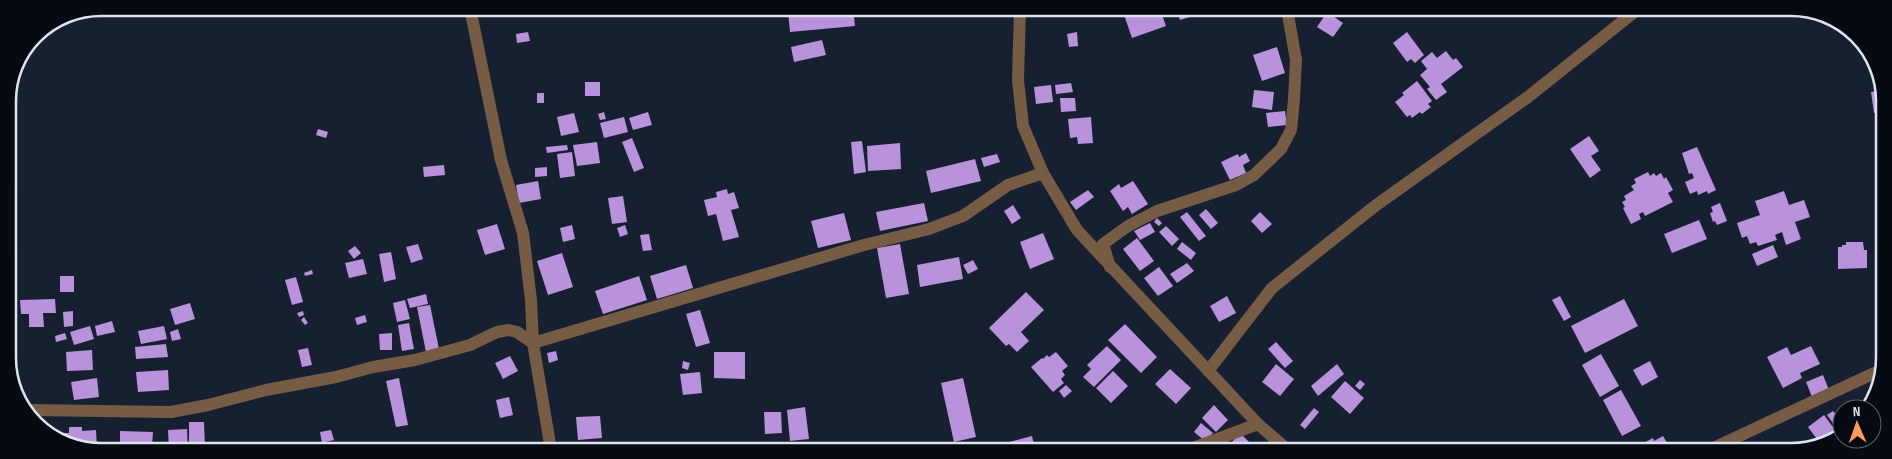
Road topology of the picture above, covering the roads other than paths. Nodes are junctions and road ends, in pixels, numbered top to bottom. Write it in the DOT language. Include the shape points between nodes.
graph roads {
  1 [pos="472,16"];
  2 [pos="1020,16"];
  3 [pos="1288,16"];
  4 [pos="1629,16"];
  5 [pos="1043,173"];
  6 [pos="1110,267"];
  7 [pos="533,343"];
  8 [pos="1208,371"];
  9 [pos="1874,373"];
  10 [pos="35,410"];
  11 [pos="1258,424"];
  12 [pos="551,443"];
  13 [pos="1207,443"];
  14 [pos="1280,443"];
  15 [pos="1724,443"];
  1 -- 7 [label="street" via="501,160 523,233"];
  2 -- 5 [label="street" via="1018,80 1023,126"];
  3 -- 6 [label="street" via="1296,60 1294,100 1291,130 1281,148 1254,175 1236,185 1157,211 1128,226 1103,244"];
  4 -- 8 [label="street" via="1528,97 1375,206 1272,288"];
  5 -- 6 [label="street" via="1077,230"];
  5 -- 7 [label="street" via="1008,185 963,216 930,229"];
  6 -- 8 [label="street"];
  7 -- 10 [label="street" via="517,332 497,332 470,345 415,360 171,412"];
  7 -- 12 [label="street"];
  8 -- 11 [label="street"];
  9 -- 15 [label="street"];
  11 -- 13 [label="street"];
  11 -- 14 [label="street"];
}
